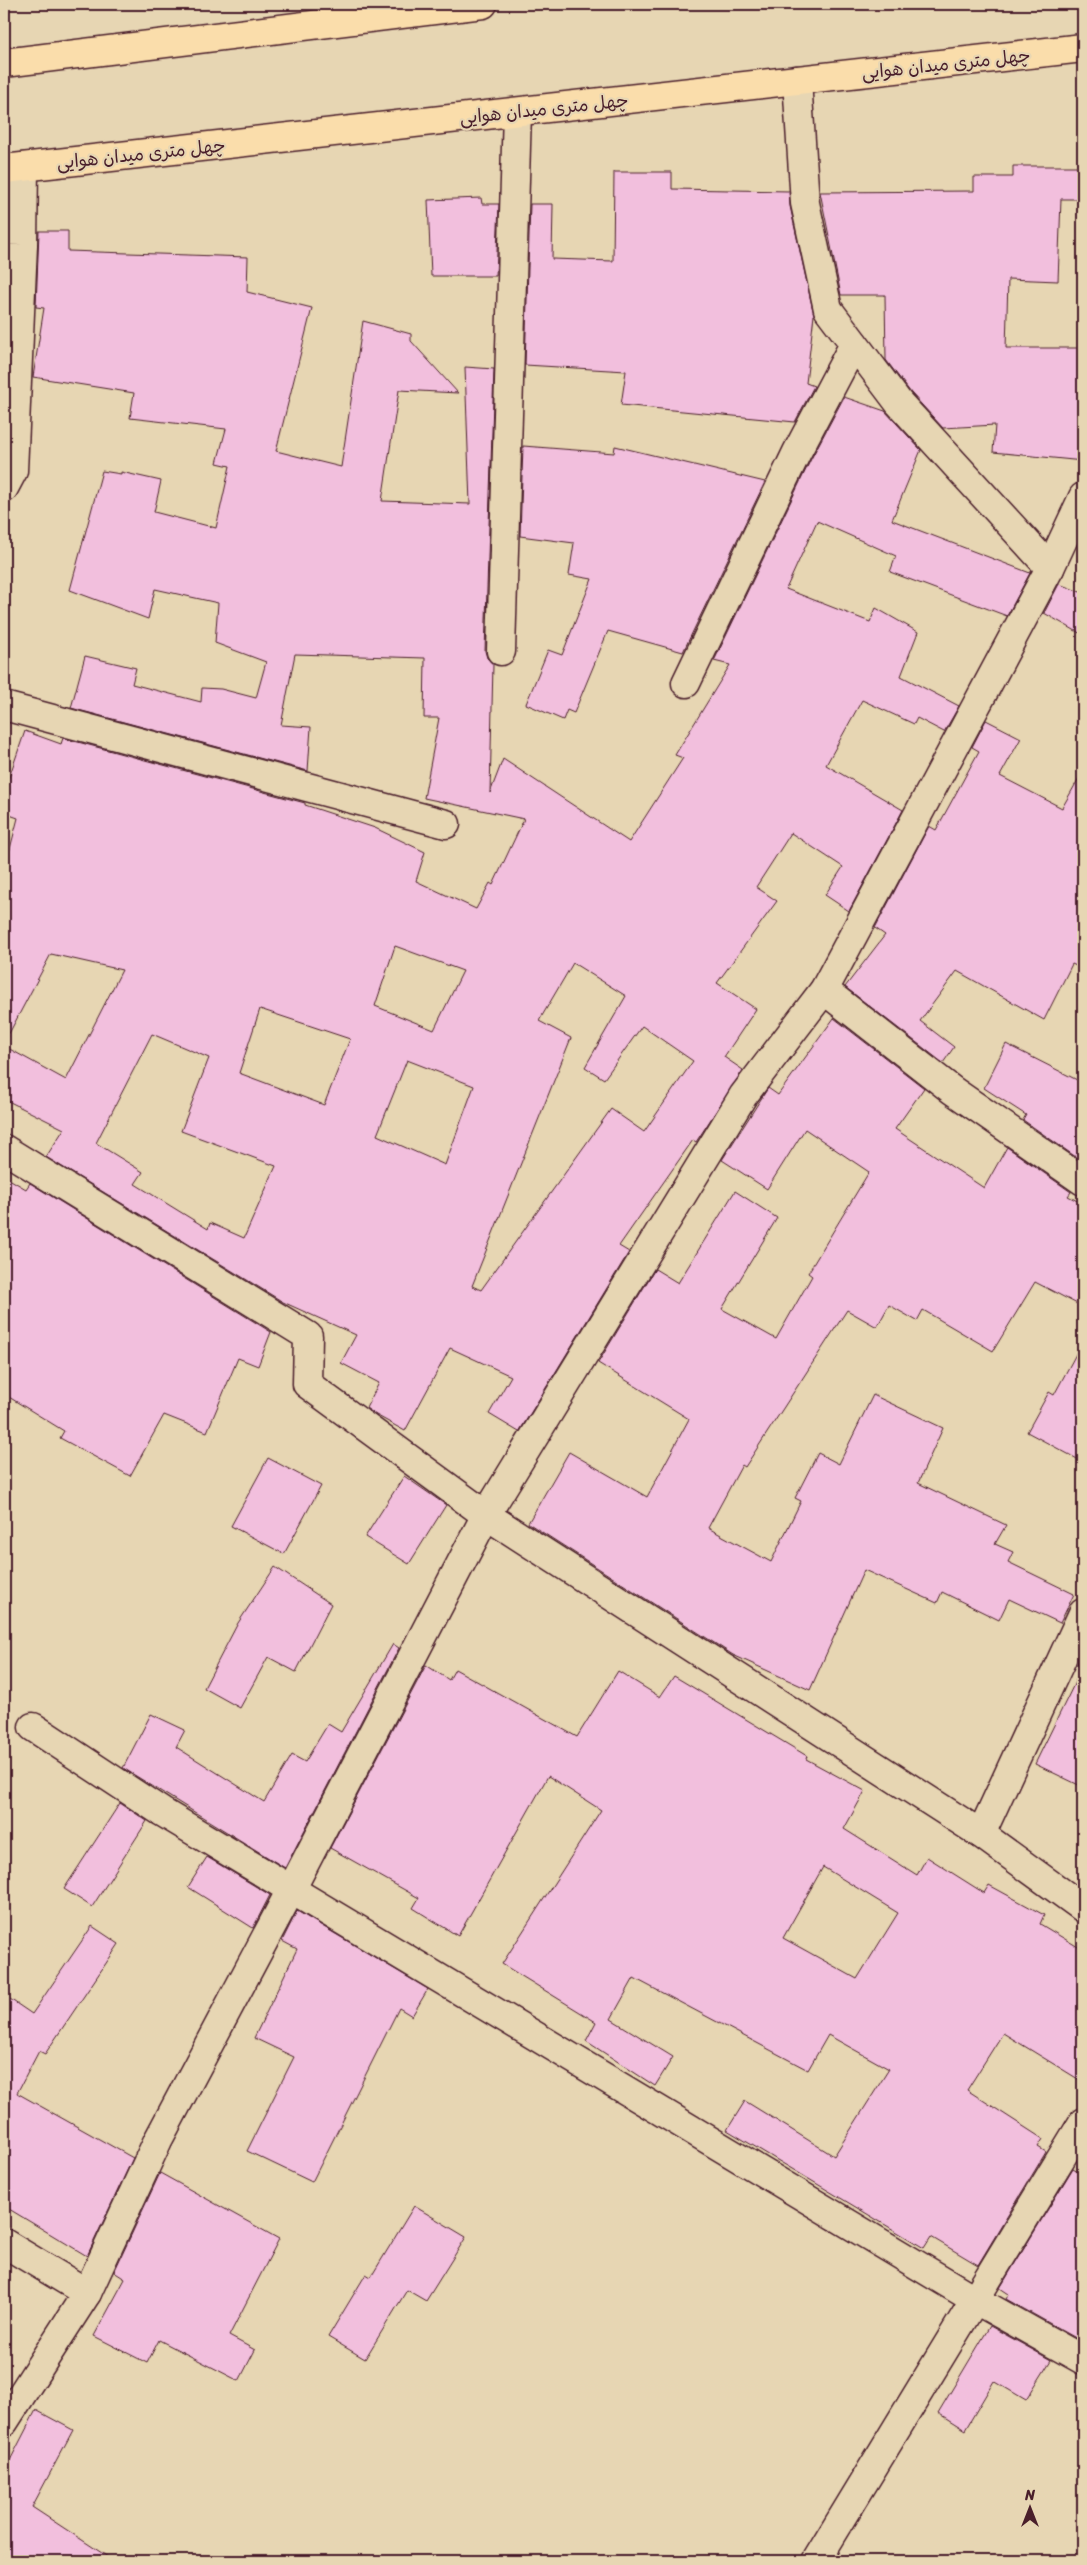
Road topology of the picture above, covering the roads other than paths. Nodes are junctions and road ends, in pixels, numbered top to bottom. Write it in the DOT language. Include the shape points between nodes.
graph roads {
  1 [pos="483,4"];
  2 [pos="1083,48"];
  3 [pos="4,63"];
  4 [pos="797,80"];
  5 [pos="517,112"];
  6 [pos="14,168"];
  7 [pos="854,344"];
  8 [pos="4,488"];
  9 [pos="1083,497"];
  10 [pos="1050,568"];
  11 [pos="501,652"];
  12 [pos="686,683"];
  13 [pos="4,706"];
  14 [pos="446,824"];
  15 [pos="824,990"];
  16 [pos="4,1149"];
  17 [pos="1083,1181"];
  18 [pos="486,1515"];
  19 [pos="1083,1613"];
  20 [pos="33,1727"];
  21 [pos="982,1834"];
  22 [pos="292,1888"];
  23 [pos="1083,1908"];
  24 [pos="1083,2122"];
  25 [pos="4,2243"];
  26 [pos="87,2294"];
  27 [pos="974,2299"];
  28 [pos="1083,2360"];
  29 [pos="4,2422"];
  30 [pos="816,2561"];
  1 -- 3 [label="main road"];
  2 -- 4 [label="main road, چهل متری میدان هوایی"];
  4 -- 5 [label="main road, چهل متری میدان هوایی"];
  4 -- 7 [label="street" via="809,222 828,309"];
  5 -- 6 [label="main road, چهل متری میدان هوایی"];
  5 -- 11 [label="street"];
  6 -- 8 [label="street" via="23,245 13,470"];
  7 -- 10 [label="street" via="899,403"];
  7 -- 12 [label="street" via="797,452"];
  9 -- 10 [label="street"];
  10 -- 15 [label="street"];
  13 -- 14 [label="street"];
  15 -- 17 [label="street" via="952,1090"];
  15 -- 18 [label="street" via="743,1096"];
  16 -- 18 [label="street" via="308,1336 307,1384"];
  18 -- 21 [label="street"];
  18 -- 22 [label="street"];
  19 -- 21 [label="street"];
  20 -- 22 [label="street" via="162,1812"];
  21 -- 23 [label="street"];
  22 -- 26 [label="street" via="158,2140"];
  22 -- 27 [label="street"];
  24 -- 27 [label="street"];
  25 -- 26 [label="street"];
  26 -- 29 [label="street"];
  27 -- 28 [label="street"];
  27 -- 30 [label="street"];
}
